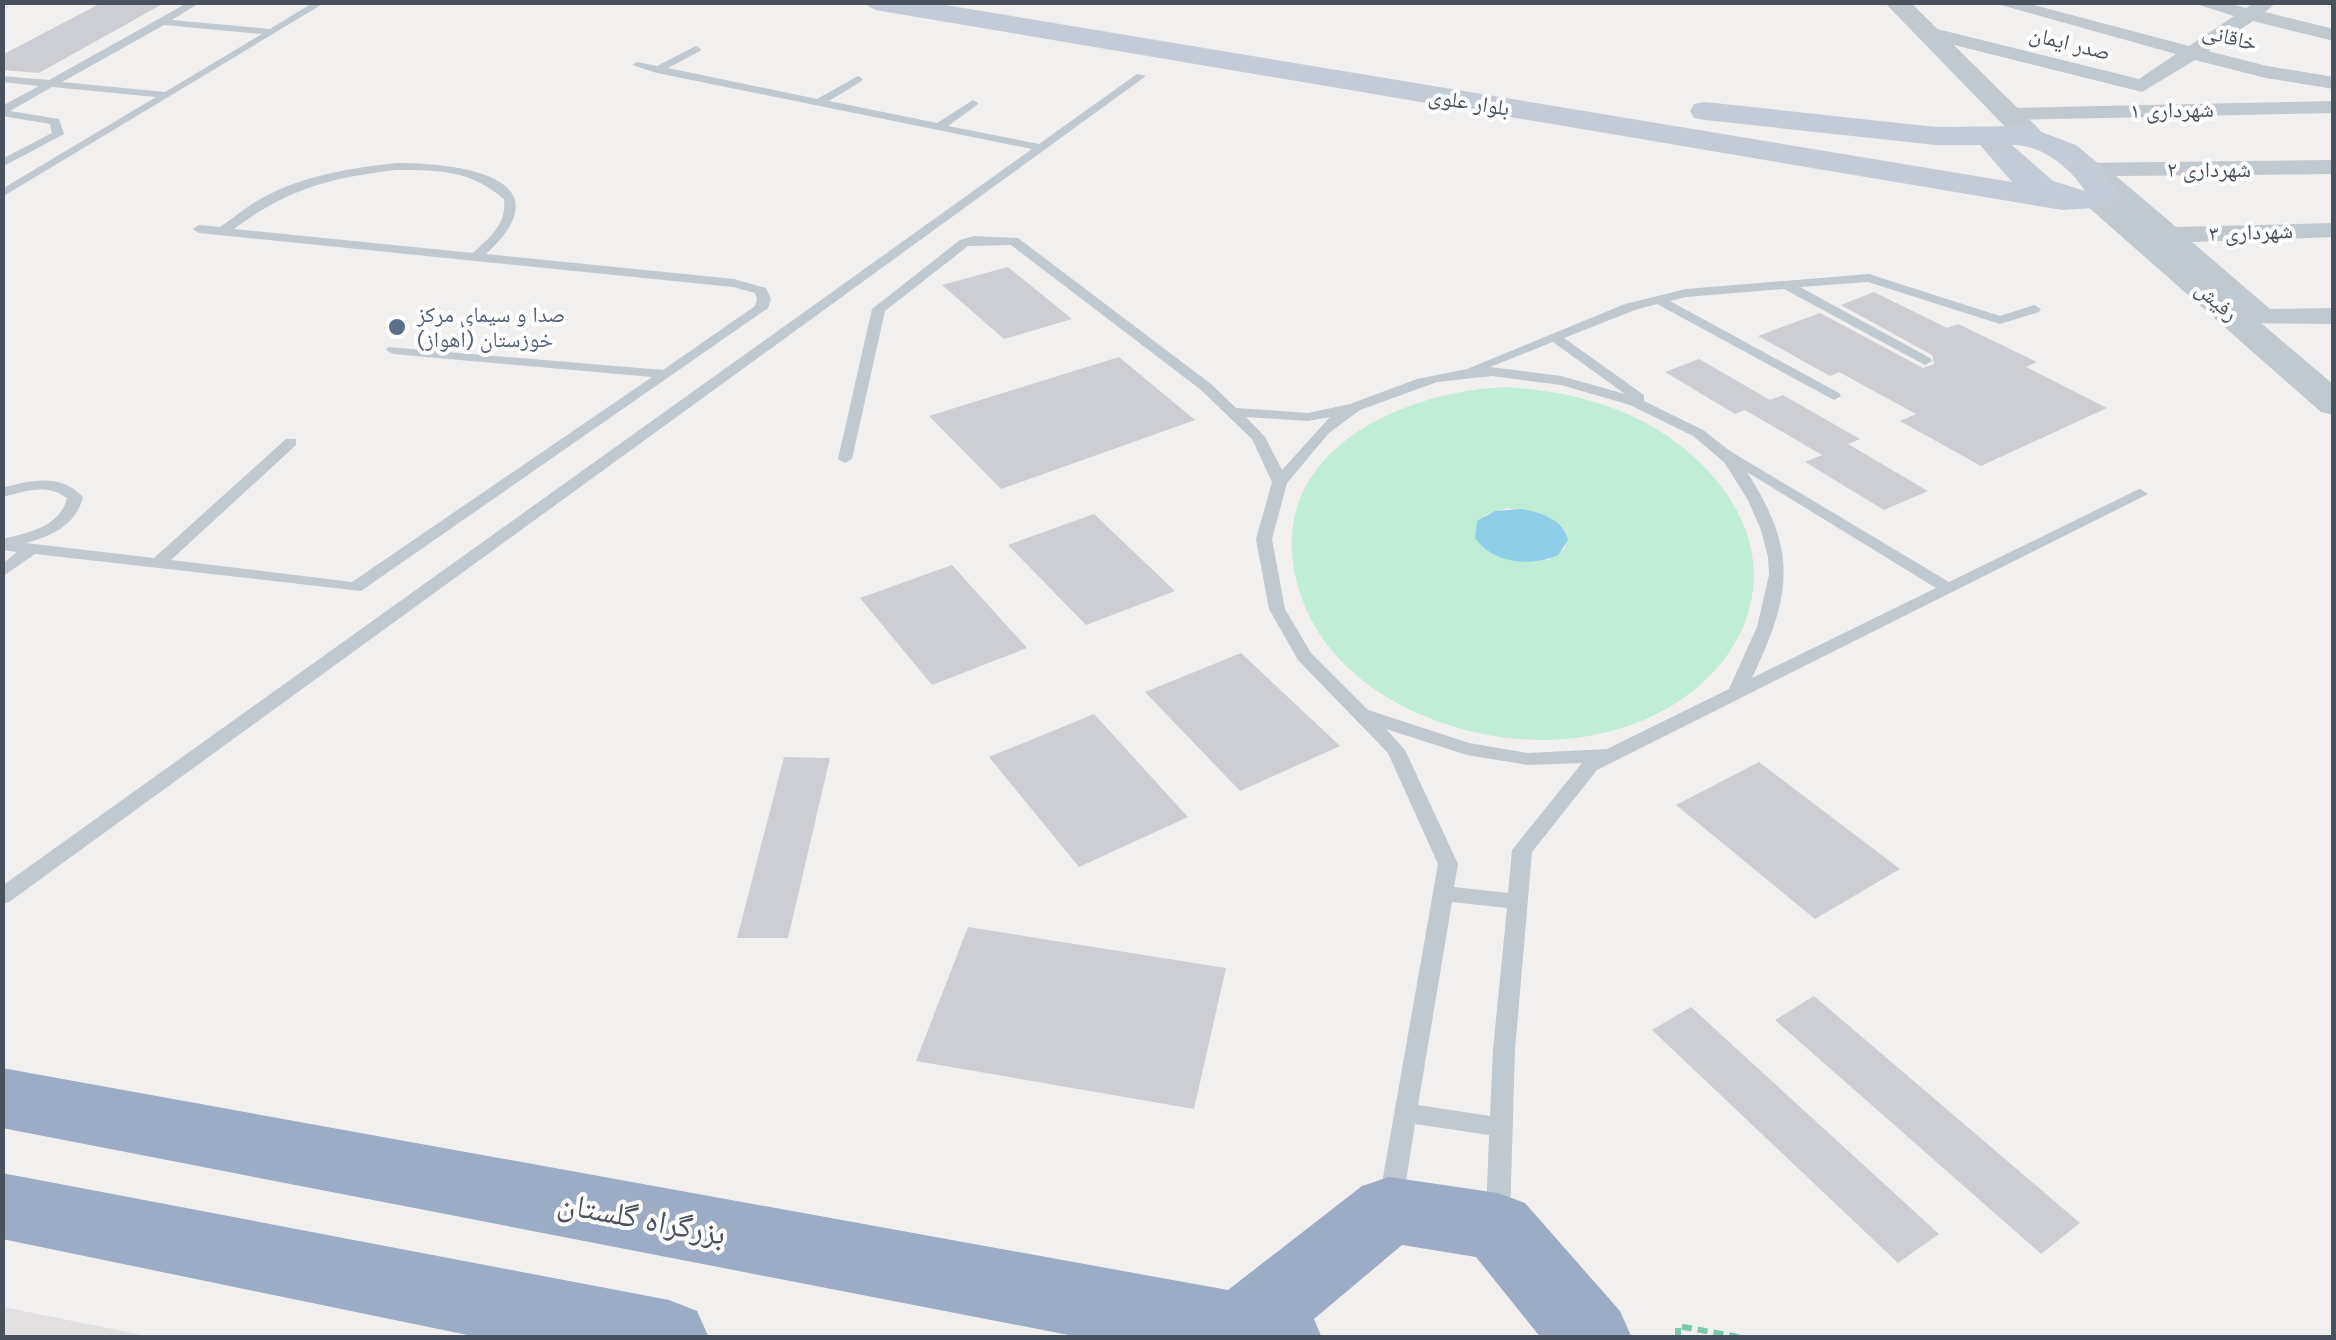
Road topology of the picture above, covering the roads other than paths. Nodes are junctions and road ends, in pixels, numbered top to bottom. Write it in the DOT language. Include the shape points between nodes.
graph roads {
  1 [pos="197,2"];
  2 [pos="322,2"];
  3 [pos="875,2"];
  4 [pos="982,2"];
  5 [pos="1896,2"];
  6 [pos="1999,2"];
  7 [pos="2199,2"];
  8 [pos="2268,2"];
  9 [pos="2250,15"];
  10 [pos="164,22"];
  11 [pos="270,32"];
  12 [pos="1929,33"];
  13 [pos="2334,35"];
  14 [pos="696,49"];
  15 [pos="2192,53"];
  16 [pos="637,66"];
  17 [pos="657,70"];
  18 [pos="1141,76"];
  19 [pos="2,79"];
  20 [pos="858,79"];
  21 [pos="2334,82"];
  22 [pos="52,84"];
  23 [pos="166,95"];
  24 [pos="818,102"];
  25 [pos="973,103"];
  26 [pos="2334,106"];
  27 [pos="2,112"];
  28 [pos="1761,117"];
  29 [pos="938,127"];
  30 [pos="2012,128"];
  31 [pos="1041,148"];
  32 [pos="1748,150"];
  33 [pos="2,164"];
  34 [pos="2334,167"];
  35 [pos="2093,180"];
  36 [pos="2,194"];
  37 [pos="2062,200"];
  38 [pos="199,229"];
  39 [pos="2334,230"];
  40 [pos="222,231"];
  41 [pos="2168,235"];
  42 [pos="476,257"];
  43 [pos="1786,285"];
  44 [pos="1659,300"];
  45 [pos="2034,309"];
  46 [pos="2250,317"];
  47 [pos="2325,319"];
  48 [pos="1554,337"];
  49 [pos="393,350"];
  50 [pos="1926,360"];
  51 [pos="1464,372"];
  52 [pos="666,374"];
  53 [pos="1834,396"];
  54 [pos="2334,404"];
  55 [pos="1350,408"];
  56 [pos="1232,412"];
  57 [pos="1658,412"];
  58 [pos="291,442"];
  59 [pos="1720,450"];
  60 [pos="846,459"];
  61 [pos="1280,482"];
  62 [pos="2,492"];
  63 [pos="2140,494"];
  64 [pos="2,544"];
  65 [pos="32,548"];
  66 [pos="158,564"];
  67 [pos="2,572"];
  68 [pos="1949,589"];
  69 [pos="1736,693"];
  70 [pos="1361,714"];
  71 [pos="1612,754"];
  72 [pos="1443,892"];
  73 [pos="2,897"];
  74 [pos="1517,902"];
  75 [pos="2,1098"];
  76 [pos="1406,1113"];
  77 [pos="1502,1127"];
  78 [pos="2,1206"];
  79 [pos="1389,1210"];
  80 [pos="1498,1227"];
  81 [pos="1261,1334"];
  82 [pos="669,1338"];
  83 [pos="1592,1338"];
  1 -- 10 [label="lane"];
  2 -- 11 [label="lane"];
  3 -- 32 [label="main road, بلوار علوی"];
  4 -- 28 [label="main road, بلوار علوی" via="1386,69"];
  5 -- 12 [label="street"];
  6 -- 15 [label="street, خاقانی"];
  7 -- 9 [label="street"];
  8 -- 9 [label="street"];
  9 -- 13 [label="street"];
  9 -- 15 [label="street"];
  10 -- 11 [label="lane"];
  10 -- 22 [label="lane"];
  11 -- 23 [label="lane"];
  12 -- 15 [label="street, صدر ایمان" via="2142,86"];
  12 -- 30 [label="street"];
  14 -- 17 [label="lane"];
  15 -- 21 [label="street, خاقانی"];
  16 -- 17 [label="lane"];
  17 -- 24 [label="lane"];
  18 -- 31 [label="lane"];
  19 -- 22 [label="lane"];
  20 -- 24 [label="lane"];
  22 -- 23 [label="lane"];
  22 -- 27 [label="lane"];
  23 -- 36 [label="lane"];
  24 -- 29 [label="lane"];
  25 -- 29 [label="lane"];
  26 -- 30 [label="street, شهرداری ۱"];
  27 -- 33 [label="lane" via="55,121 58,134"];
  28 -- 30 [label="main road, بلوار علوی" via="1936,136"];
  28 -- 32 [label="main road" via="1776,136"];
  29 -- 31 [label="lane"];
  30 -- 35 [label="main road" via="2044,138"];
  30 -- 37 [label="main road" via="1994,141 1997,148 2042,192"];
  31 -- 73 [label="lane"];
  32 -- 37 [label="main road, بلوار علوی"];
  34 -- 35 [label="street, شهرداری ۲"];
  35 -- 37 [label="main road, بلوار علوی"];
  35 -- 41 [label="street"];
  35 -- 46 [label="street, رفیش"];
  38 -- 40 [label="lane"];
  39 -- 41 [label="street, شهرداری ۳"];
  40 -- 42 [label="lane"];
  40 -- 42 [label="lane" via="270,198 308,183 435,167 484,177 510,198 508,224"];
  41 -- 46 [label="street"];
  42 -- 52 [label="lane" via="761,290 761,308"];
  43 -- 44 [label="lane"];
  43 -- 45 [label="lane" via="1869,278 2000,320"];
  43 -- 50 [label="lane"];
  44 -- 48 [label="lane"];
  44 -- 53 [label="lane"];
  46 -- 47 [label="street"];
  46 -- 54 [label="street, رفیش"];
  48 -- 51 [label="lane"];
  48 -- 57 [label="lane"];
  49 -- 52 [label="lane"];
  51 -- 55 [label="lane"];
  51 -- 57 [label="lane" via="1521,373"];
  52 -- 66 [label="lane" via="355,587"];
  55 -- 56 [label="lane" via="1308,417"];
  55 -- 61 [label="lane"];
  56 -- 60 [label="lane" via="1014,241 974,240 879,309"];
  56 -- 61 [label="lane" via="1258,437"];
  57 -- 59 [label="lane"];
  58 -- 66 [label="lane"];
  59 -- 68 [label="lane"];
  59 -- 69 [label="lane" via="1750,488 1776,555 1772,612"];
  61 -- 70 [label="lane" via="1264,539 1277,610 1304,656"];
  62 -- 64 [label="lane" via="46,484 76,497 55,526"];
  63 -- 68 [label="lane"];
  64 -- 65 [label="lane"];
  65 -- 66 [label="lane"];
  65 -- 67 [label="lane"];
  68 -- 69 [label="lane"];
  69 -- 71 [label="lane"];
  70 -- 71 [label="lane" via="1482,752 1528,758"];
  70 -- 72 [label="lane" via="1396,750 1448,864"];
  71 -- 74 [label="lane" via="1590,765 1522,850"];
  72 -- 74 [label="lane"];
  72 -- 76 [label="lane"];
  74 -- 77 [label="lane"];
  75 -- 81 [label="highway, بزرگراه گلستان"];
  76 -- 77 [label="lane"];
  76 -- 79 [label="lane"];
  77 -- 80 [label="lane"];
  78 -- 82 [label="highway"];
  79 -- 80 [label="highway"];
  79 -- 81 [label="highway"];
  80 -- 83 [label="highway"];
}
